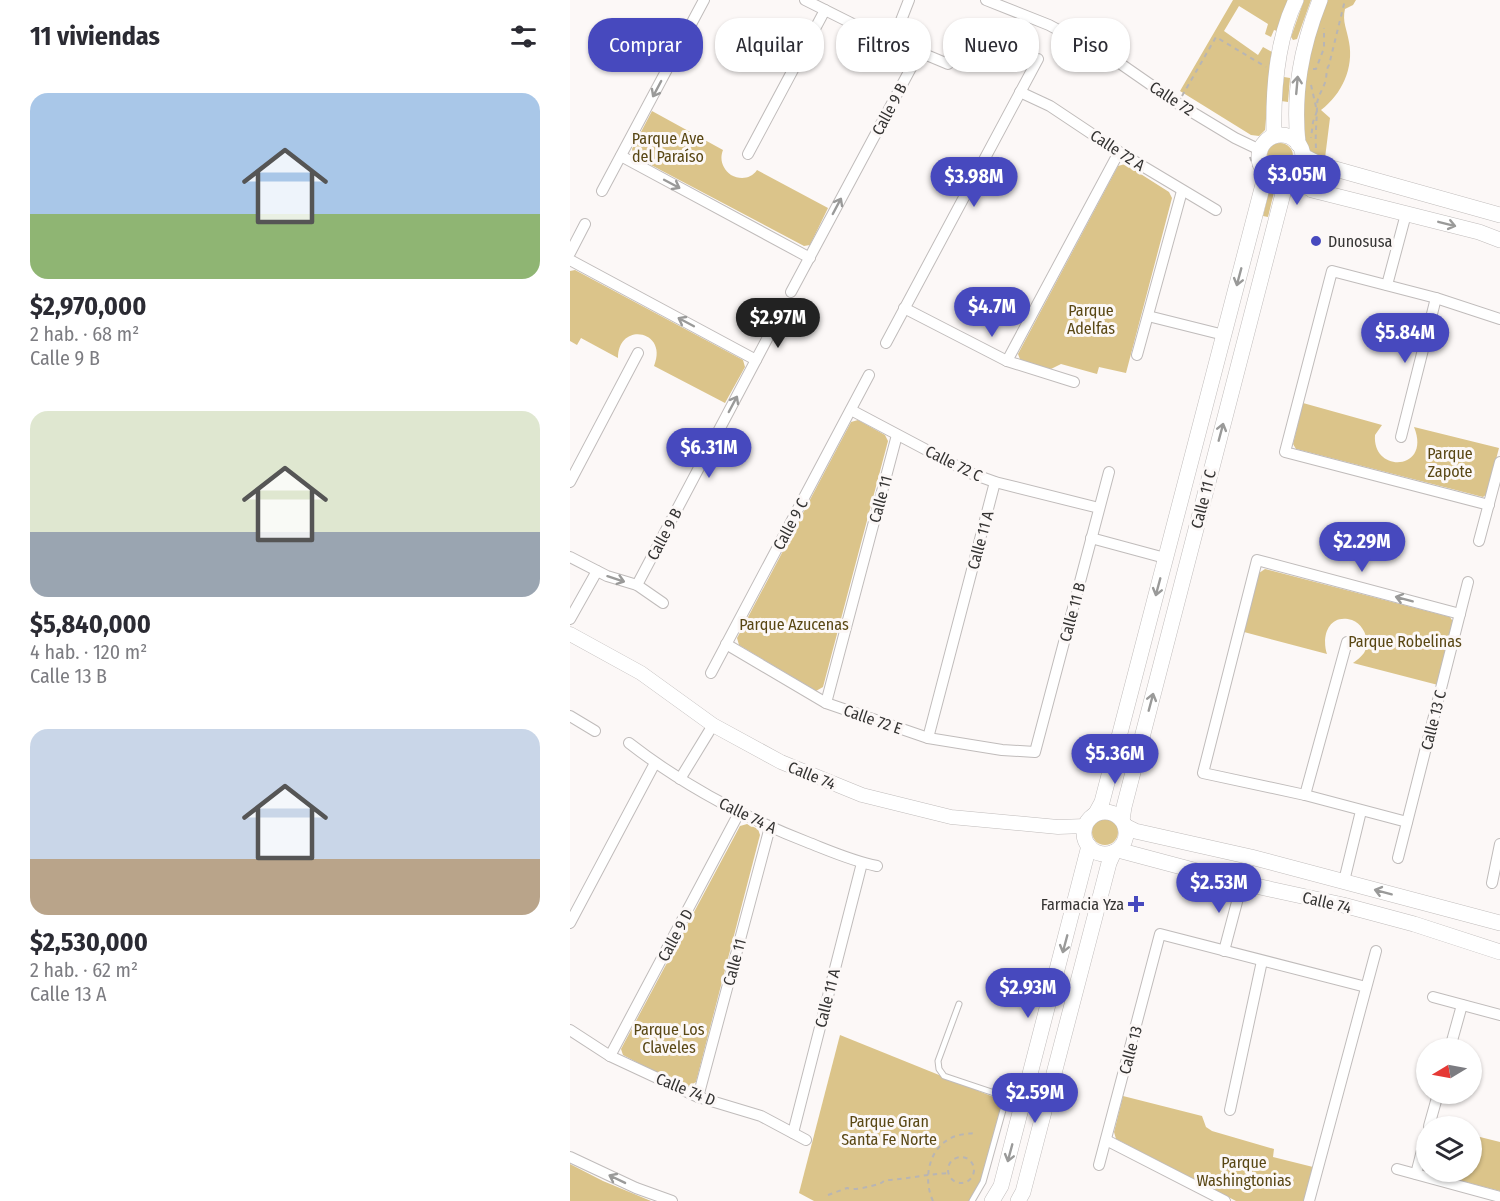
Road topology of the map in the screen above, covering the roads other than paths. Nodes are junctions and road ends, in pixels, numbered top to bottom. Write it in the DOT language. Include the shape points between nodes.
graph roads {
  1 [pos="704,0"];
  2 [pos="805,0"];
  3 [pos="909,0"];
  4 [pos="986,0"];
  5 [pos="1296,0"];
  6 [pos="1320,0"];
  7 [pos="825,10"];
  8 [pos="843,18"];
  9 [pos="902,18"];
  10 [pos="1281,46"];
  11 [pos="1302,51"];
  12 [pos="910,72"];
  13 [pos="1031,72"];
  14 [pos="1020,92"];
  15 [pos="1274,136"];
  16 [pos="1260,150"];
  17 [pos="1300,150"];
  18 [pos="1119,152"];
  19 [pos="748,154"];
  20 [pos="621,156"];
  21 [pos="1266,173"];
  22 [pos="1289,177"];
  23 [pos="1378,181"];
  24 [pos="602,191"];
  25 [pos="1182,191"];
  26 [pos="1363,203"];
  27 [pos="1216,210"];
  28 [pos="1406,214"];
  29 [pos="1500,215"];
  30 [pos="585,224"];
  31 [pos="1251,229"];
  32 [pos="1272,234"];
  33 [pos="1500,240"];
  34 [pos="570,253"];
  35 [pos="810,258"];
  36 [pos="570,260"];
  37 [pos="1387,285"];
  38 [pos="791,292"];
  39 [pos="1436,298"];
  40 [pos="904,308"];
  41 [pos="1148,316"];
  42 [pos="1500,319"];
  43 [pos="775,324"];
  44 [pos="1224,335"];
  45 [pos="886,343"];
  46 [pos="638,353"];
  47 [pos="1137,355"];
  48 [pos="756,360"];
  49 [pos="1007,361"];
  50 [pos="869,375"];
  51 [pos="1074,382"];
  52 [pos="851,410"];
  53 [pos="897,435"];
  54 [pos="1401,437"];
  55 [pos="1500,462"];
  56 [pos="1190,463"];
  57 [pos="1211,468"];
  58 [pos="1108,472"];
  59 [pos="570,482"];
  60 [pos="995,482"];
  61 [pos="1185,484"];
  62 [pos="1206,489"];
  63 [pos="1489,505"];
  64 [pos="1179,507"];
  65 [pos="1099,508"];
  66 [pos="1200,512"];
  67 [pos="1091,538"];
  68 [pos="1479,541"];
  69 [pos="570,556"];
  70 [pos="1165,558"];
  71 [pos="597,572"];
  72 [pos="1468,582"];
  73 [pos="637,585"];
  74 [pos="663,603"];
  75 [pos="1460,614"];
  76 [pos="570,619"];
  77 [pos="570,634"];
  78 [pos="1347,642"];
  79 [pos="726,644"];
  80 [pos="711,673"];
  81 [pos="826,703"];
  82 [pos="570,716"];
  83 [pos="713,725"];
  84 [pos="595,731"];
  85 [pos="928,738"];
  86 [pos="629,743"];
  87 [pos="1035,752"];
  88 [pos="1113,759"];
  89 [pos="655,763"];
  90 [pos="1134,768"];
  91 [pos="680,779"];
  92 [pos="1305,795"];
  93 [pos="1361,811"];
  94 [pos="740,813"];
  95 [pos="1096,813"];
  96 [pos="1407,822"];
  97 [pos="1124,823"];
  98 [pos="1085,826"];
  99 [pos="770,827"];
  100 [pos="1155,836"];
  101 [pos="1089,846"];
  102 [pos="1500,847"];
  103 [pos="1210,849"];
  104 [pos="1116,851"];
  105 [pos="1150,857"];
  106 [pos="1398,858"];
  107 [pos="862,863"];
  108 [pos="877,866"];
  109 [pos="1204,873"];
  110 [pos="1344,881"];
  111 [pos="1242,883"];
  112 [pos="1492,883"];
  113 [pos="1408,898"];
  114 [pos="1466,915"];
  115 [pos="1399,920"];
  116 [pos="570,923"];
  117 [pos="1500,923"];
  118 [pos="1461,938"];
  119 [pos="1224,951"];
  120 [pos="1376,951"];
  121 [pos="1500,951"];
  122 [pos="1262,961"];
  123 [pos="1054,983"];
  124 [pos="1366,987"];
  125 [pos="1076,988"];
  126 [pos="1433,997"];
  127 [pos="959,1004"];
  128 [pos="1462,1005"];
  129 [pos="1500,1015"];
  130 [pos="570,1030"];
  131 [pos="1453,1038"];
  132 [pos="610,1056"];
  133 [pos="698,1097"];
  134 [pos="1023,1103"];
  135 [pos="1046,1105"];
  136 [pos="1003,1110"];
  137 [pos="1230,1110"];
  138 [pos="1000,1120"];
  139 [pos="1017,1125"];
  140 [pos="793,1132"];
  141 [pos="806,1140"];
  142 [pos="1106,1140"];
  143 [pos="570,1156"];
  144 [pos="1099,1165"];
  145 [pos="1397,1169"];
  146 [pos="1416,1174"];
  147 [pos="1445,1182"];
  148 [pos="1500,1197"];
  149 [pos="666,1200"];
  150 [pos="972,1201"];
  151 [pos="992,1201"];
  152 [pos="1018,1201"];
  153 [pos="1225,1201"];
  154 [pos="1310,1201"];
  1 -- 20 [label="street, one-way"];
  2 -- 7 [label="street"];
  3 -- 9 [label="street"];
  4 -- 16 [label="street, Calle 72" via="1049,25 1118,62 1178,103"];
  5 -- 10 [label="main road"];
  6 -- 11 [label="main road"];
  7 -- 8 [label="street"];
  7 -- 19 [label="street"];
  10 -- 11 [label="main road"];
  10 -- 15 [label="main road"];
  17 -- 11 [label="main road, one-way" via="1296,102 1303,74"];
  35 -- 12 [label="street, Calle 9 B, one-way"];
  13 -- 14 [label="street"];
  14 -- 18 [label="street, Calle 72 A" via="1059,112"];
  14 -- 40 [label="street"];
  15 -- 16 [label="main road"];
  15 -- 17 [label="main road" via="1290,137"];
  16 -- 21 [label="main road" via="1259,160"];
  17 -- 22 [label="main road" via="1301,166"];
  17 -- 23 [label="main road" via="1321,165"];
  18 -- 25 [label="street, Calle 72 A"];
  18 -- 49 [label="street"];
  20 -- 24 [label="street"];
  20 -- 35 [label="street, one-way"];
  21 -- 22 [label="main road" via="1276,178"];
  21 -- 31 [label="main road, Calle 11 C"];
  22 -- 26 [label="main road" via="1312,190"];
  22 -- 32 [label="main road, Calle 11 C"];
  23 -- 26 [label="main road" via="1365,190"];
  23 -- 29 [label="main road"];
  25 -- 27 [label="street, Calle 72 A"];
  25 -- 41 [label="street"];
  26 -- 28 [label="main road"];
  28 -- 33 [label="main road, one-way"];
  28 -- 37 [label="street"];
  30 -- 34 [label="street"];
  31 -- 32 [label="main road"];
  31 -- 44 [label="main road, Calle 11 C, one-way"];
  57 -- 32 [label="main road, Calle 11 C, one-way"];
  35 -- 38 [label="street, Calle 9 B"];
  48 -- 36 [label="street, one-way"];
  37 -- 39 [label="street"];
  37 -- 63 [label="street" via="1332,271 1285,452"];
  39 -- 42 [label="street"];
  39 -- 54 [label="street"];
  40 -- 45 [label="street"];
  40 -- 49 [label="street"];
  41 -- 44 [label="street"];
  41 -- 47 [label="street"];
  43 -- 48 [label="street, Calle 9 B"];
  44 -- 56 [label="main road, Calle 11 C"];
  46 -- 59 [label="street"];
  73 -- 48 [label="street, Calle 9 B, one-way"];
  49 -- 51 [label="street"];
  50 -- 52 [label="street, Calle 9 C"];
  52 -- 53 [label="street, Calle 72 C"];
  52 -- 79 [label="street, Calle 9 C"];
  53 -- 60 [label="street, Calle 72 C"];
  53 -- 81 [label="street, Calle 11"];
  55 -- 63 [label="street"];
  56 -- 57 [label="main road"];
  56 -- 61 [label="main road, Calle 11 C"];
  57 -- 62 [label="main road, Calle 11 C"];
  58 -- 65 [label="street, Calle 11 B"];
  60 -- 65 [label="street, Calle 72 C"];
  60 -- 85 [label="street, Calle 11 A"];
  61 -- 62 [label="main road"];
  61 -- 64 [label="main road, Calle 11 C"];
  62 -- 66 [label="main road, Calle 11 C"];
  63 -- 68 [label="street"];
  64 -- 66 [label="main road"];
  64 -- 70 [label="main road, Calle 11 C"];
  65 -- 67 [label="street, Calle 11 B"];
  90 -- 66 [label="main road, Calle 11 C, one-way"];
  67 -- 70 [label="street"];
  67 -- 87 [label="street, Calle 11 B"];
  69 -- 71 [label="street"];
  70 -- 88 [label="main road, Calle 11 C, one-way"];
  71 -- 73 [label="street, one-way"];
  71 -- 76 [label="street"];
  72 -- 75 [label="street, Calle 13 C"];
  73 -- 74 [label="street"];
  75 -- 92 [label="street, one-way" via="1257,560 1203,773"];
  75 -- 96 [label="street, Calle 13 C"];
  77 -- 83 [label="street, Calle 74" via="641,673"];
  78 -- 92 [label="street"];
  79 -- 80 [label="street, Calle 9 C"];
  79 -- 81 [label="street, Calle 72 E"];
  81 -- 85 [label="street, Calle 72 E"];
  82 -- 84 [label="street"];
  83 -- 91 [label="street"];
  83 -- 98 [label="street, Calle 74" via="782,762 862,795 951,817"];
  85 -- 87 [label="street, Calle 72 E"];
  86 -- 89 [label="street, Calle 74 A"];
  88 -- 90 [label="main road" via="1122,770"];
  88 -- 95 [label="main road, Calle 11 C"];
  89 -- 91 [label="street, Calle 74 A"];
  89 -- 116 [label="street"];
  90 -- 97 [label="main road, Calle 11 C"];
  91 -- 94 [label="street, Calle 74 A"];
  92 -- 93 [label="street"];
  93 -- 96 [label="street"];
  93 -- 110 [label="street"];
  94 -- 99 [label="street, Calle 74 A"];
  94 -- 132 [label="street, Calle 9 D"];
  95 -- 97 [label="main road" via="1113,813"];
  95 -- 98 [label="main road"];
  96 -- 106 [label="street, Calle 13 C"];
  97 -- 100 [label="main road, Calle 74" via="1135,831"];
  97 -- 104 [label="main road" via="1125,839"];
  98 -- 101 [label="main road"];
  99 -- 107 [label="street, Calle 74 A"];
  99 -- 133 [label="street, Calle 11"];
  100 -- 103 [label="main road, Calle 74"];
  100 -- 105 [label="main road"];
  101 -- 104 [label="main road" via="1098,853"];
  101 -- 123 [label="main road, one-way"];
  102 -- 112 [label="street"];
  103 -- 109 [label="main road"];
  103 -- 110 [label="main road, Calle 74"];
  104 -- 105 [label="main road, Calle 74"];
  104 -- 125 [label="main road"];
  105 -- 109 [label="main road, Calle 74"];
  107 -- 108 [label="street, Calle 74 A"];
  107 -- 140 [label="street, Calle 11 A"];
  109 -- 111 [label="main road, Calle 74"];
  113 -- 110 [label="main road, Calle 74, one-way"];
  111 -- 115 [label="main road, Calle 74"];
  111 -- 119 [label="street"];
  113 -- 114 [label="main road, Calle 74"];
  113 -- 115 [label="main road" via="1407,913"];
  114 -- 117 [label="main road, Calle 74"];
  114 -- 118 [label="main road" via="1460,924"];
  115 -- 118 [label="main road, Calle 74"];
  118 -- 121 [label="main road, Calle 74"];
  119 -- 122 [label="street"];
  119 -- 142 [label="street, Calle 13" via="1160,934"];
  120 -- 124 [label="street"];
  122 -- 124 [label="street"];
  122 -- 137 [label="street"];
  123 -- 125 [label="main road" via="1067,981"];
  123 -- 134 [label="main road"];
  124 -- 154 [label="street"];
  125 -- 135 [label="main road"];
  126 -- 128 [label="street"];
  127 -- 134 [label="lane" via="938,1061 939,1069 944,1076"];
  128 -- 129 [label="street"];
  128 -- 131 [label="street"];
  130 -- 132 [label="street, Calle 74 D"];
  132 -- 133 [label="street, Calle 74 D"];
  133 -- 140 [label="street, Calle 74 D" via="761,1116"];
  134 -- 135 [label="main road" via="1039,1108"];
  134 -- 139 [label="main road"];
  135 -- 152 [label="main road"];
  136 -- 138 [label="lane"];
  138 -- 139 [label="lane"];
  138 -- 150 [label="lane" via="983,1182"];
  139 -- 151 [label="main road, one-way" via="1001,1186"];
  140 -- 141 [label="street, Calle 74 D"];
  142 -- 144 [label="street, Calle 13"];
  142 -- 153 [label="street"];
  149 -- 143 [label="street, one-way"];
  145 -- 146 [label="street"];
  147 -- 148 [label="street"];
}
